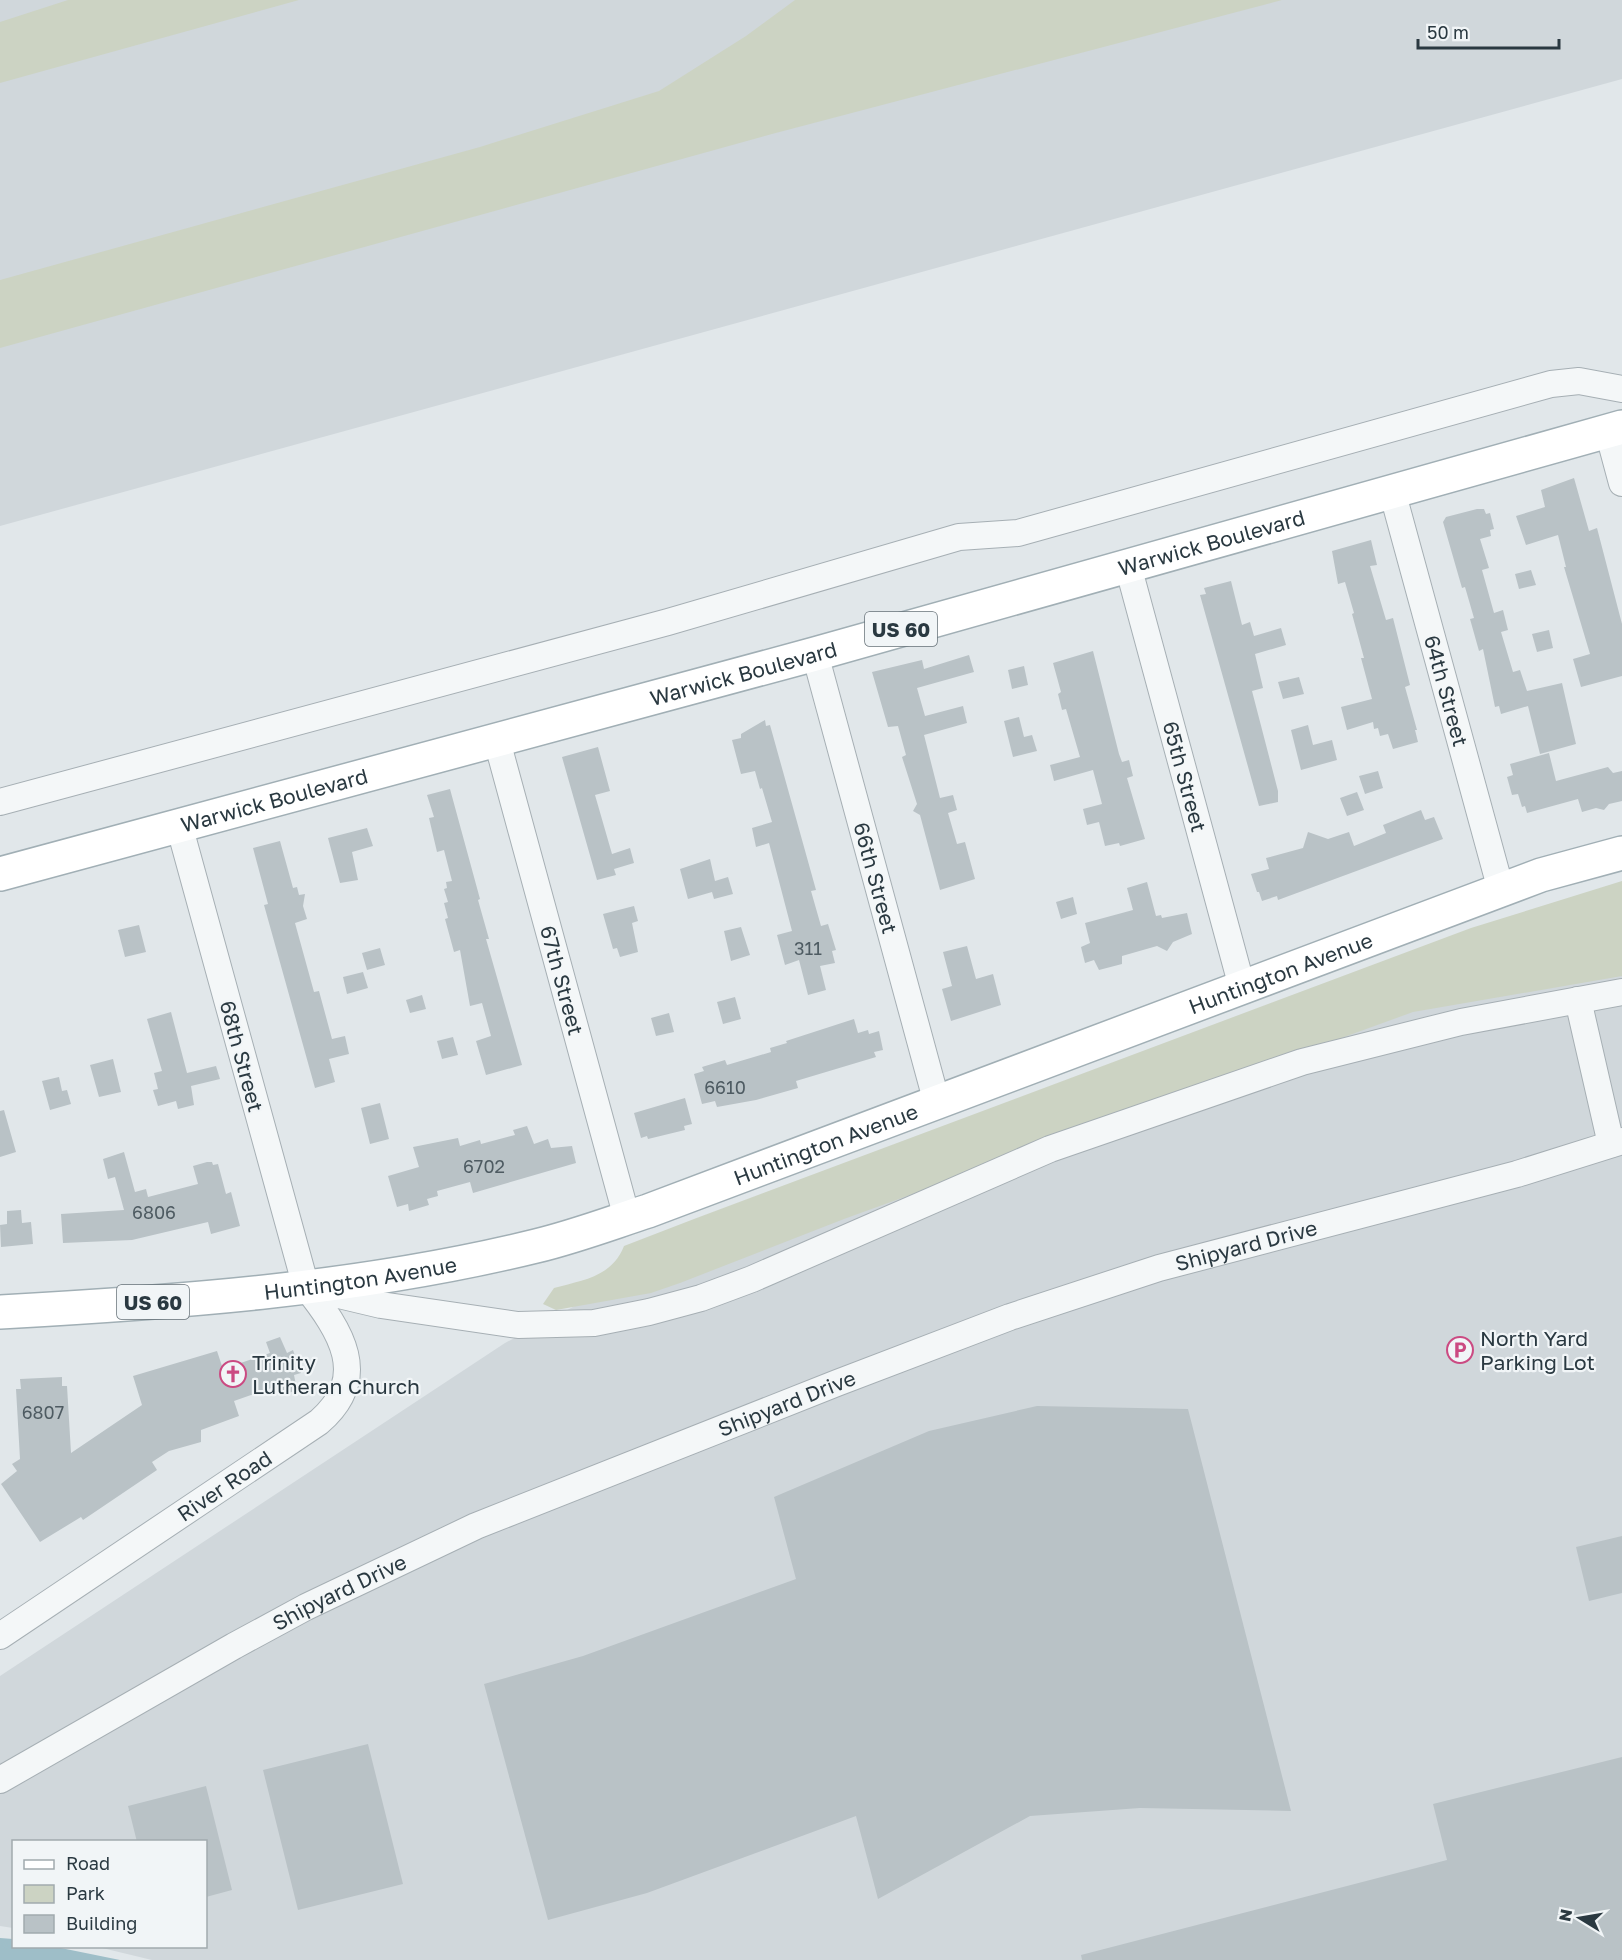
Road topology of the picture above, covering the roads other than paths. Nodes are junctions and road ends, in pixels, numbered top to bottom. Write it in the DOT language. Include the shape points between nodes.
graph roads {
  1 [pos="1622,389"];
  2 [pos="1615,429"];
  3 [pos="1622,483"];
  4 [pos="1392,491"];
  5 [pos="1128,566"];
  6 [pos="815,654"];
  7 [pos="497,741"];
  8 [pos="0,802"];
  9 [pos="179,825"];
  10 [pos="1622,853"];
  11 [pos="0,874"];
  12 [pos="1501,890"];
  13 [pos="1242,987"];
  14 [pos="1622,992"];
  15 [pos="1578,1000"];
  16 [pos="937,1103"];
  17 [pos="1618,1148"];
  18 [pos="627,1218"];
  19 [pos="306,1287"];
  20 [pos="0,1312"];
  21 [pos="0,1636"];
  22 [pos="0,1780"];
  1 -- 8 [label="street" via="1579,381 1551,384 1018,533 959,537 668,622"];
  2 -- 3 [label="street"];
  2 -- 4 [label="main road, Warwick Boulevard / US 60"];
  4 -- 5 [label="main road, Warwick Boulevard / US 60"];
  4 -- 12 [label="street, 64th Street"];
  5 -- 6 [label="main road, Warwick Boulevard / US 60"];
  5 -- 13 [label="street, 65th Street"];
  6 -- 7 [label="main road, Warwick Boulevard / US 60"];
  6 -- 16 [label="street, 66th Street"];
  7 -- 9 [label="main road, Warwick Boulevard / US 60"];
  7 -- 18 [label="street, 67th Street"];
  9 -- 11 [label="main road, Warwick Boulevard / US 60"];
  9 -- 19 [label="street, 68th Street"];
  10 -- 12 [label="main road, Huntington Avenue / US 60" via="1579,863"];
  12 -- 13 [label="main road, Huntington Avenue / US 60"];
  13 -- 16 [label="main road, Huntington Avenue / US 60"];
  14 -- 15 [label="street"];
  15 -- 17 [label="street"];
  15 -- 19 [label="street" via="1461,1022 1302,1062 1050,1149 752,1279 649,1312 594,1323 518,1325 381,1305"];
  16 -- 18 [label="main road, Huntington Avenue / US 60"];
  17 -- 22 [label="street, Shipyard Drive" via="1210,1253 1060,1299 902,1358 487,1521 279,1622"];
  18 -- 19 [label="main road, Huntington Avenue / US 60" via="537,1246 424,1270"];
  19 -- 20 [label="main road, Huntington Avenue / US 60"];
  19 -- 21 [label="street, River Road" via="337,1331 347,1360 345,1388 330,1413"];
}
